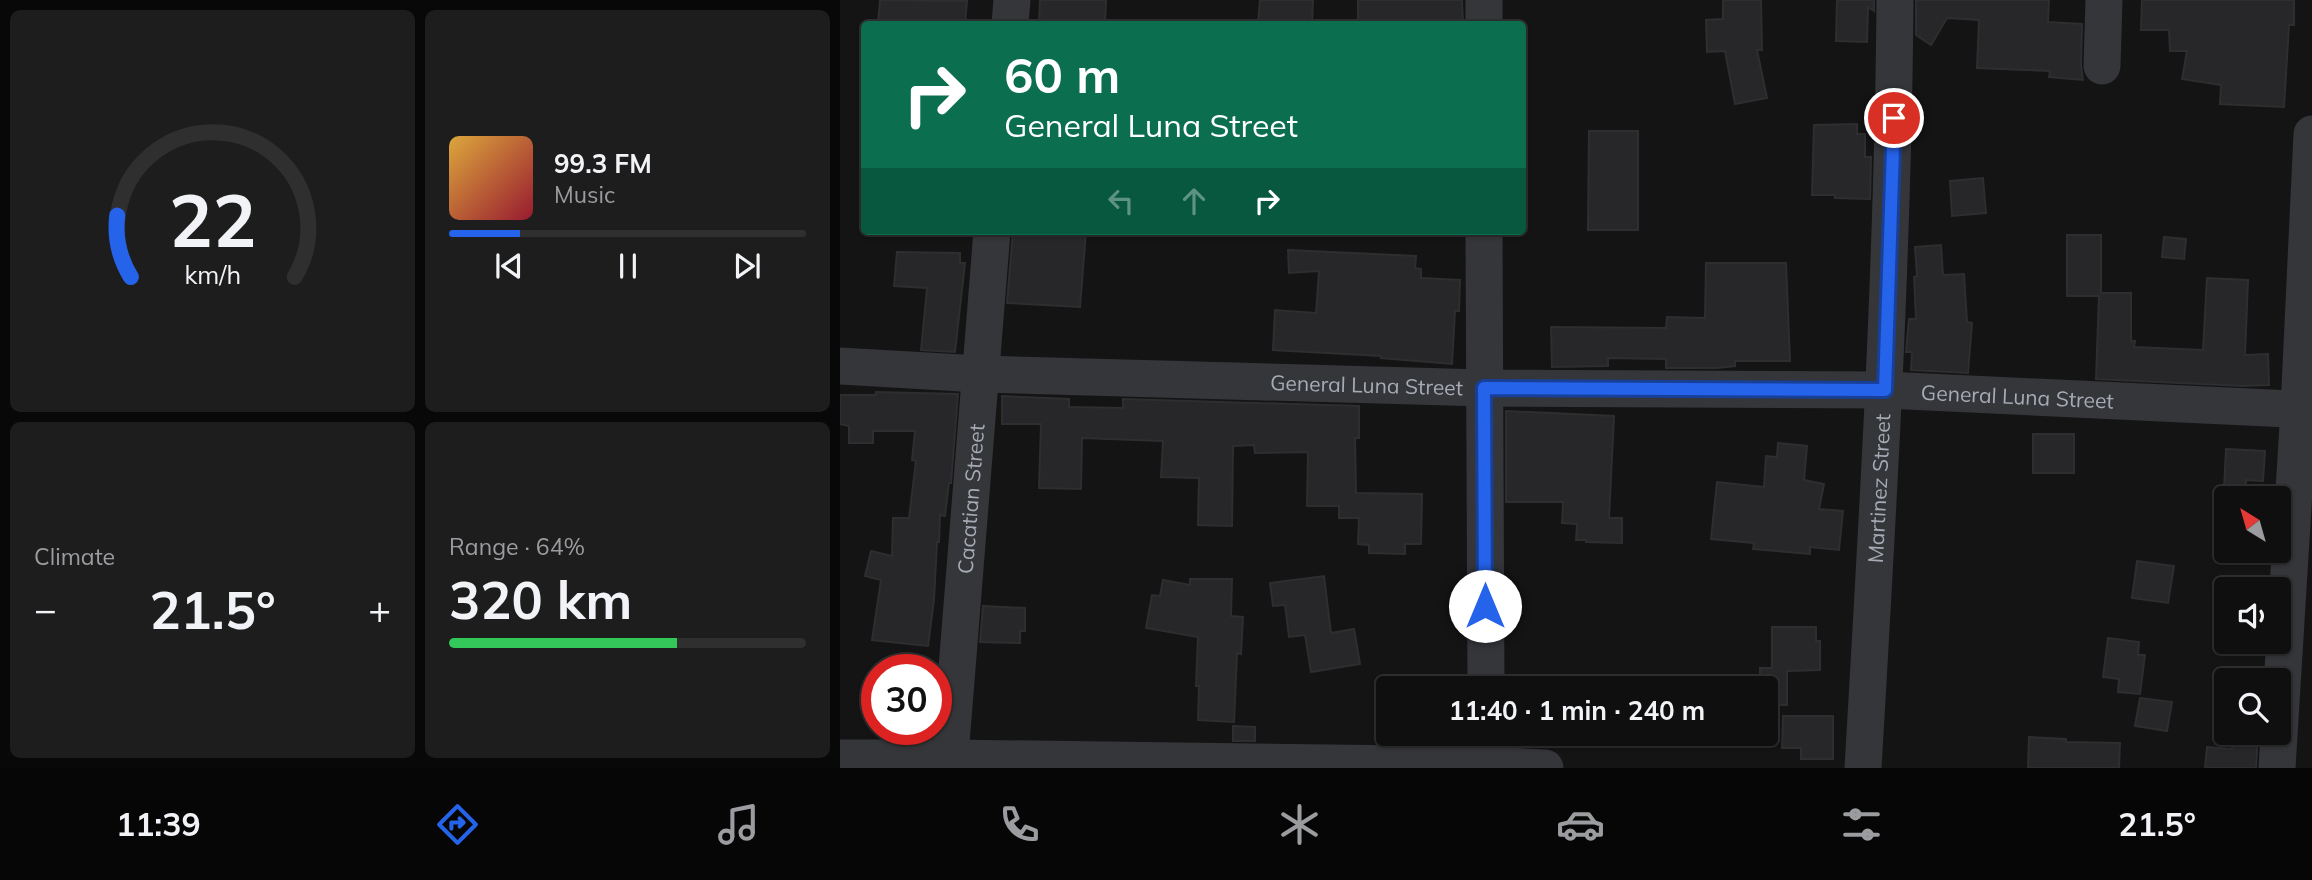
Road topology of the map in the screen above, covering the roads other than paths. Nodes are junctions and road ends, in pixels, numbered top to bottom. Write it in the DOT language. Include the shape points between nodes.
graph roads {
  1 [pos="1012,0"];
  2 [pos="1485,0"];
  3 [pos="1895,0"];
  4 [pos="2104,0"];
  5 [pos="1010,21"];
  6 [pos="1484,21"];
  7 [pos="2102,66"];
  8 [pos="2312,134"];
  9 [pos="992,235"];
  10 [pos="1484,235"];
  11 [pos="840,366"];
  12 [pos="979,374"];
  13 [pos="1484,388"];
  14 [pos="1885,390"];
  15 [pos="2305,410"];
  16 [pos="1486,676"];
  17 [pos="1486,749"];
  18 [pos="840,758"];
  19 [pos="950,763"];
  20 [pos="1545,768"];
  21 [pos="1863,768"];
  22 [pos="2277,768"];
  1 -- 5 [label="street"];
  2 -- 6 [label="street"];
  3 -- 14 [label="street, Martinez Street"];
  4 -- 7 [label="street"];
  8 -- 15 [label="street"];
  9 -- 12 [label="street, Cacatian Street"];
  10 -- 13 [label="street"];
  11 -- 12 [label="street, General Luna Street"];
  12 -- 13 [label="street, General Luna Street"];
  12 -- 19 [label="street, Cacatian Street"];
  13 -- 14 [label="street, General Luna Street"];
  13 -- 16 [label="street"];
  14 -- 15 [label="street, General Luna Street"];
  14 -- 21 [label="street, Martinez Street"];
  15 -- 22 [label="street"];
  17 -- 19 [label="street"];
  17 -- 20 [label="street"];
  18 -- 19 [label="street"];
}
